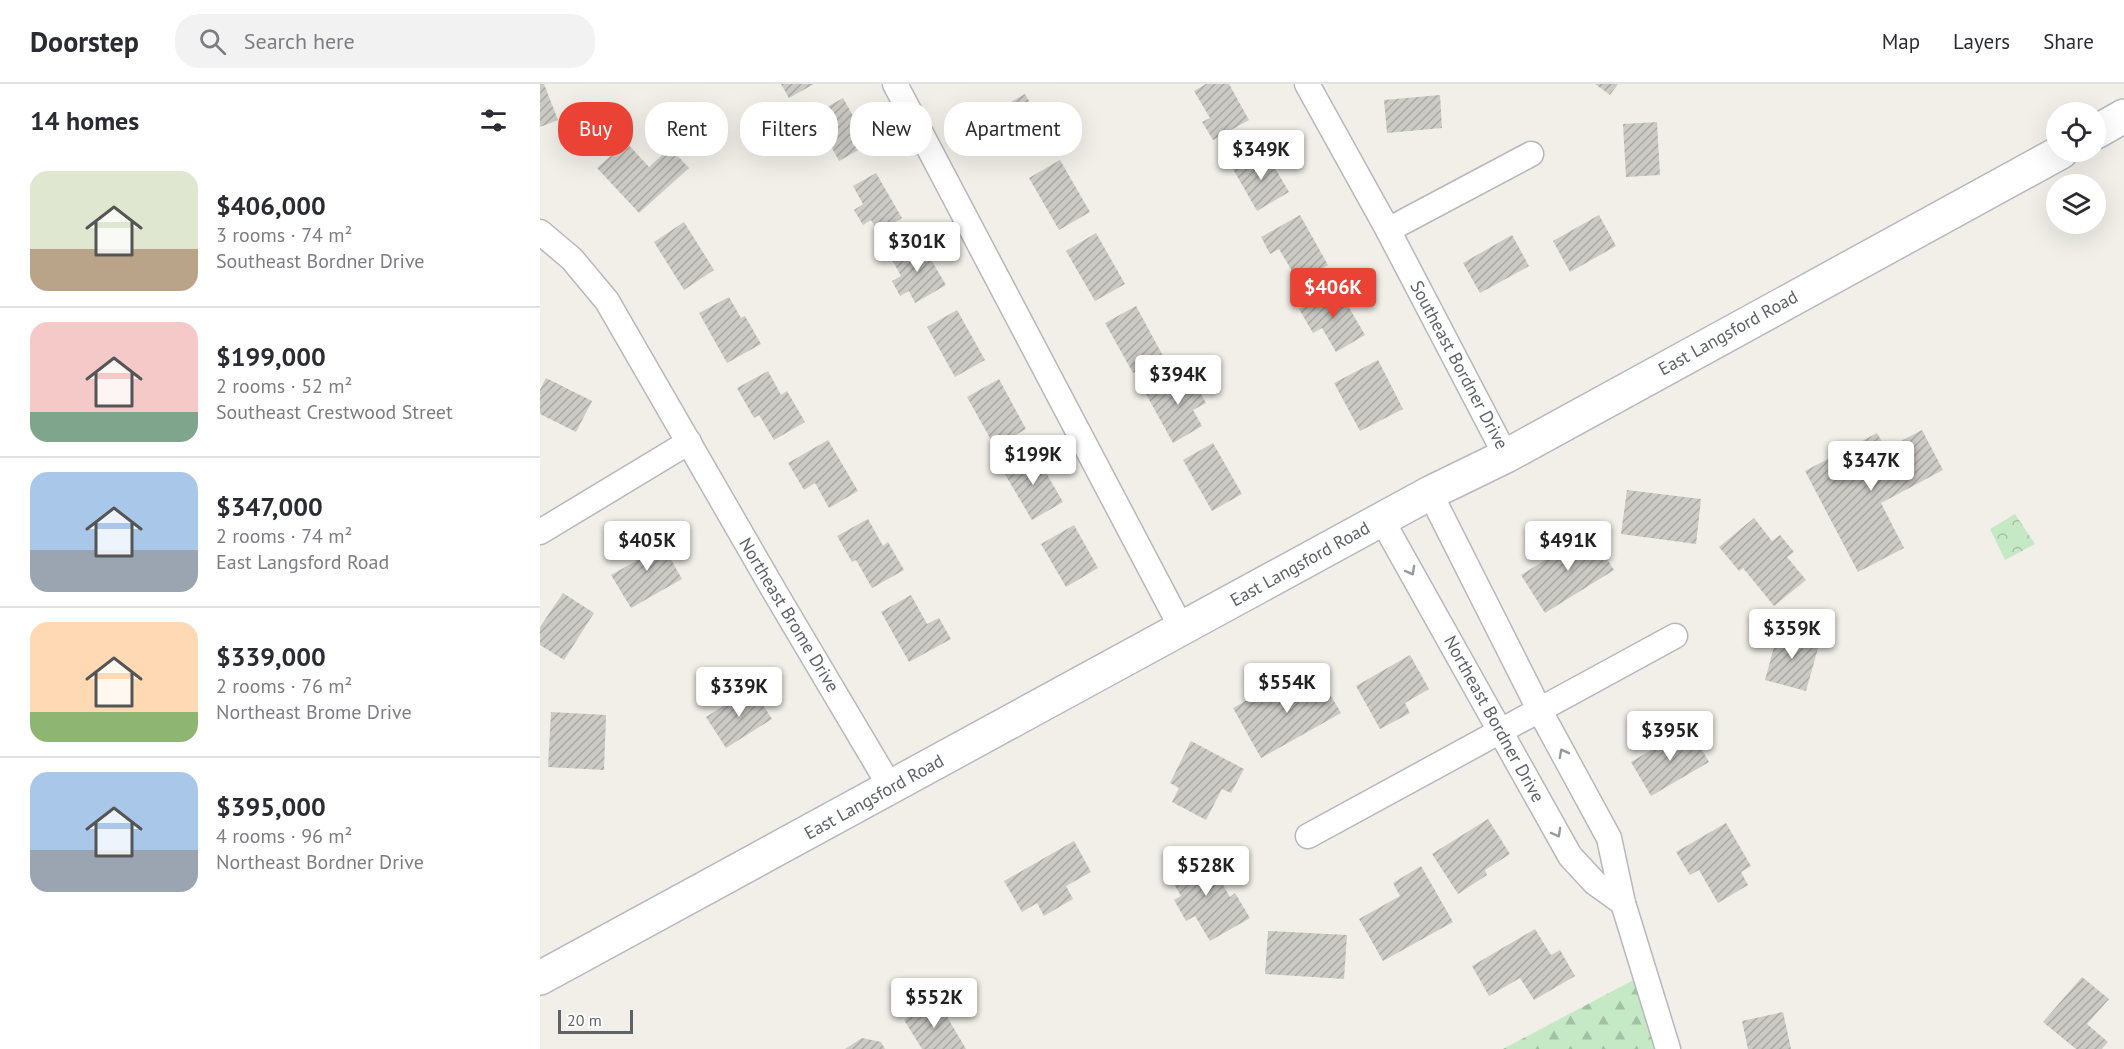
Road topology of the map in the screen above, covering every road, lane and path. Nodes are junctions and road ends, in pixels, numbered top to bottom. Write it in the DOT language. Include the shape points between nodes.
graph roads {
  1 [pos="895,84"];
  2 [pos="1307,84"];
  3 [pos="2124,116"];
  4 [pos="2106,126"];
  5 [pos="1531,154"];
  6 [pos="2046,160"];
  7 [pos="1388,230"];
  8 [pos="540,232"];
  9 [pos="689,442"];
  10 [pos="1506,456"];
  11 [pos="1430,493"];
  12 [pos="1382,520"];
  13 [pos="540,532"];
  14 [pos="1182,629"];
  15 [pos="1675,636"];
  16 [pos="1540,711"];
  17 [pos="1501,732"];
  18 [pos="891,788"];
  19 [pos="1308,836"];
  20 [pos="1623,903"];
  21 [pos="540,978"];
  22 [pos="1668,1049"];
  1 -- 14 [label="street"];
  2 -- 7 [label="street, Southeast Bordner Drive"];
  3 -- 4 [label="street"];
  5 -- 7 [label="street"];
  6 -- 10 [label="street, East Langsford Road"];
  7 -- 10 [label="street, Southeast Bordner Drive"];
  8 -- 9 [label="street, Northeast Brome Drive" via="572,259 607,301"];
  9 -- 13 [label="street"];
  9 -- 18 [label="street, Northeast Brome Drive"];
  10 -- 11 [label="street, East Langsford Road"];
  11 -- 12 [label="street, East Langsford Road"];
  11 -- 16 [label="street"];
  12 -- 14 [label="street, East Langsford Road"];
  12 -- 17 [label="street, Northeast Bordner Drive, one-way"];
  14 -- 18 [label="street, East Langsford Road"];
  15 -- 16 [label="street"];
  16 -- 17 [label="street"];
  20 -- 16 [label="street, one-way" via="1609,838"];
  17 -- 19 [label="street"];
  17 -- 20 [label="street, Northeast Bordner Drive, one-way" via="1570,856 1595,883"];
  18 -- 21 [label="street, East Langsford Road"];
  20 -- 22 [label="street"];
}
